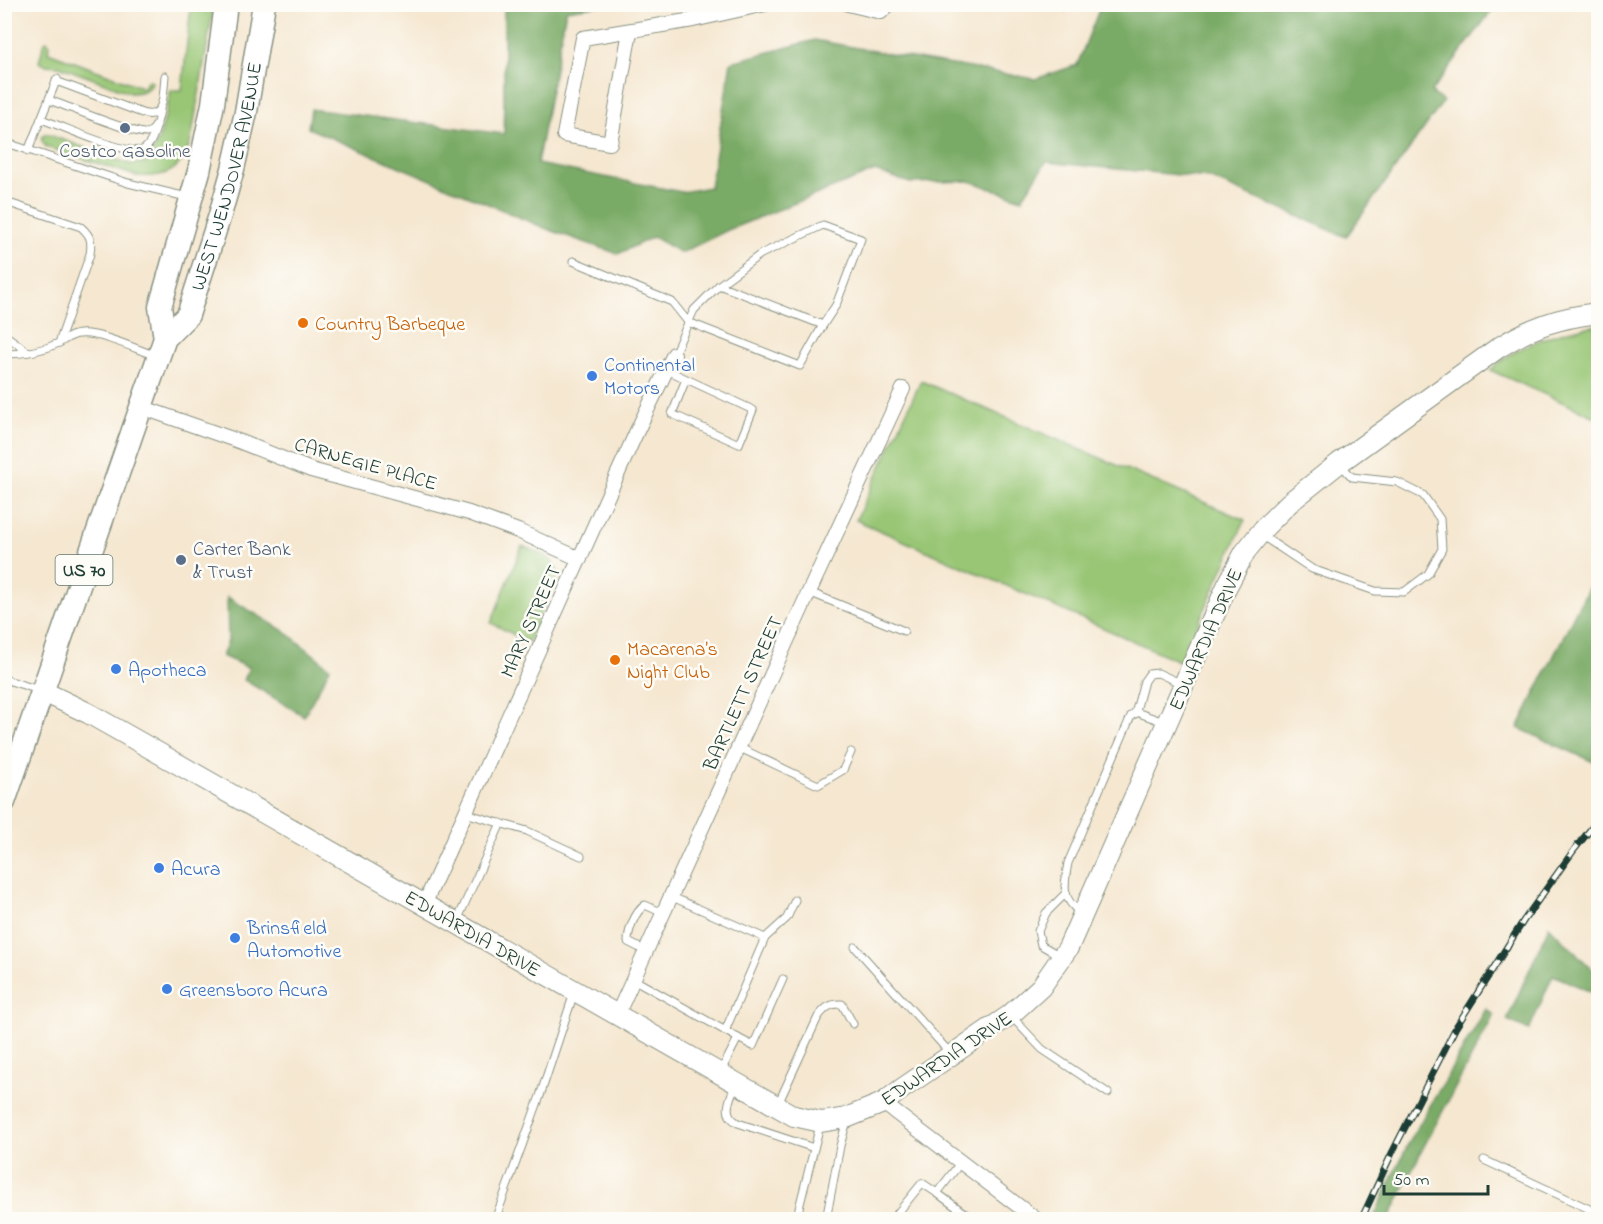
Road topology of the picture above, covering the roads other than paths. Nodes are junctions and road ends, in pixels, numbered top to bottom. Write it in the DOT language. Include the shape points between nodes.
graph roads {
  1 [pos="226,4"];
  2 [pos="264,4"];
  3 [pos="765,4"];
  4 [pos="848,4"];
  5 [pos="889,4"];
  6 [pos="630,31"];
  7 [pos="165,76"];
  8 [pos="49,100"];
  9 [pos="161,106"];
  10 [pos="41,119"];
  11 [pos="157,125"];
  12 [pos="4,142"];
  13 [pos="28,151"];
  14 [pos="192,198"];
  15 [pos="12,204"];
  16 [pos="573,261"];
  17 [pos="719,285"];
  18 [pos="1599,313"];
  19 [pos="688,322"];
  20 [pos="823,325"];
  21 [pos="4,334"];
  22 [pos="59,343"];
  23 [pos="162,347"];
  24 [pos="28,352"];
  25 [pos="4,354"];
  26 [pos="674,354"];
  27 [pos="667,370"];
  28 [pos="686,379"];
  29 [pos="903,389"];
  30 [pos="141,407"];
  31 [pos="1339,463"];
  32 [pos="1259,534"];
  33 [pos="580,559"];
  34 [pos="809,592"];
  35 [pos="904,631"];
  36 [pos="4,679"];
  37 [pos="1184,685"];
  38 [pos="42,691"];
  39 [pos="1135,714"];
  40 [pos="1167,723"];
  41 [pos="738,747"];
  42 [pos="850,752"];
  43 [pos="4,802"];
  44 [pos="465,813"];
  45 [pos="501,823"];
  46 [pos="580,856"];
  47 [pos="1066,893"];
  48 [pos="670,896"];
  49 [pos="795,900"];
  50 [pos="424,905"];
  51 [pos="663,913"];
  52 [pos="1083,914"];
  53 [pos="456,923"];
  54 [pos="765,938"];
  55 [pos="855,947"];
  56 [pos="646,951"];
  57 [pos="1063,957"];
  58 [pos="633,979"];
  59 [pos="783,979"];
  60 [pos="575,991"];
  61 [pos="617,1015"];
  62 [pos="1010,1015"];
  63 [pos="853,1024"];
  64 [pos="725,1031"];
  65 [pos="738,1038"];
  66 [pos="952,1055"];
  67 [pos="728,1078"];
  68 [pos="1108,1093"];
  69 [pos="883,1103"];
  70 [pos="777,1106"];
  71 [pos="848,1117"];
  72 [pos="821,1122"];
  73 [pos="814,1148"];
  74 [pos="1484,1160"];
  75 [pos="961,1162"];
  76 [pos="937,1193"];
  77 [pos="1599,1213"];
  78 [pos="495,1220"];
  79 [pos="796,1220"];
  80 [pos="826,1220"];
  81 [pos="892,1220"];
  82 [pos="974,1220"];
  83 [pos="1037,1220"];
  84 [pos="1596,1220"];
  1 -- 14 [label="highway, WEST WENDOVER AVENUE / US 70" via="213,104"];
  2 -- 23 [label="highway, WEST WENDOVER AVENUE / US 70" via="246,112 220,215 188,315"];
  3 -- 6 [label="street"];
  4 -- 5 [label="street" via="881,12"];
  6 -- 6 [label="street" via="583,38 564,135 610,143"];
  7 -- 9 [label="lane"];
  8 -- 9 [label="lane" via="57,80 146,115 155,114"];
  8 -- 10 [label="lane"];
  8 -- 11 [label="lane" via="140,133 150,132"];
  9 -- 11 [label="lane"];
  10 -- 11 [label="lane" via="132,151 147,146"];
  10 -- 13 [label="lane"];
  12 -- 13 [label="lane"];
  13 -- 14 [label="lane" via="128,183"];
  14 -- 23 [label="highway, WEST WENDOVER AVENUE / US 70" via="160,307"];
  15 -- 22 [label="lane" via="81,227 92,243"];
  16 -- 19 [label="lane" via="672,302"];
  17 -- 19 [label="lane" via="694,310"];
  17 -- 20 [label="lane"];
  17 -- 20 [label="lane" via="761,254 823,225 861,239 836,305"];
  18 -- 31 [label="main road, EDWARDIA DRIVE" via="1550,322 1517,336"];
  19 -- 20 [label="lane" via="800,366"];
  19 -- 26 [label="lane"];
  21 -- 24 [label="lane"];
  22 -- 23 [label="lane" via="81,334"];
  22 -- 24 [label="lane"];
  23 -- 30 [label="highway, WEST WENDOVER AVENUE / US 70"];
  24 -- 25 [label="lane"];
  26 -- 27 [label="street, MARY STREET"];
  27 -- 28 [label="lane"];
  27 -- 33 [label="street, MARY STREET"];
  28 -- 28 [label="lane" via="672,414 739,444 753,410"];
  29 -- 34 [label="street, BARTLETT STREET"];
  30 -- 33 [label="street, CARNEGIE PLACE" via="311,470 469,513"];
  30 -- 38 [label="highway, WEST WENDOVER AVENUE / US 70"];
  31 -- 32 [label="main road, EDWARDIA DRIVE" via="1289,503"];
  31 -- 32 [label="lane" via="1352,477 1396,482 1423,495 1440,519 1442,549 1428,574 1404,592 1375,591 1312,569"];
  32 -- 37 [label="main road, EDWARDIA DRIVE" via="1227,586"];
  33 -- 44 [label="street, MARY STREET"];
  34 -- 35 [label="lane"];
  34 -- 41 [label="street, BARTLETT STREET"];
  36 -- 38 [label="lane"];
  37 -- 39 [label="lane" via="1158,673 1149,674"];
  37 -- 40 [label="main road, EDWARDIA DRIVE"];
  38 -- 43 [label="highway, WEST WENDOVER AVENUE / US 70"];
  38 -- 50 [label="main road, EDWARDIA DRIVE" via="120,730"];
  39 -- 40 [label="lane"];
  39 -- 47 [label="lane" via="1068,863"];
  40 -- 52 [label="main road, EDWARDIA DRIVE"];
  41 -- 42 [label="lane" via="818,785 843,770"];
  41 -- 48 [label="street, BARTLETT STREET"];
  44 -- 45 [label="lane"];
  44 -- 50 [label="street, MARY STREET"];
  45 -- 46 [label="lane"];
  45 -- 53 [label="lane"];
  47 -- 52 [label="lane" via="1070,905"];
  47 -- 57 [label="lane" via="1046,913 1038,931 1041,945"];
  48 -- 51 [label="street, BARTLETT STREET"];
  48 -- 54 [label="lane"];
  49 -- 54 [label="lane" via="787,918"];
  50 -- 53 [label="main road, EDWARDIA DRIVE"];
  51 -- 56 [label="street, BARTLETT STREET"];
  51 -- 56 [label="lane" via="645,904 633,922 628,942"];
  52 -- 57 [label="main road, EDWARDIA DRIVE"];
  53 -- 60 [label="main road, EDWARDIA DRIVE"];
  54 -- 64 [label="lane"];
  55 -- 66 [label="lane"];
  56 -- 58 [label="street, BARTLETT STREET"];
  57 -- 62 [label="main road, EDWARDIA DRIVE" via="1041,987"];
  58 -- 61 [label="street, BARTLETT STREET"];
  58 -- 64 [label="lane"];
  59 -- 65 [label="lane" via="753,1046"];
  60 -- 61 [label="main road, EDWARDIA DRIVE"];
  60 -- 78 [label="lane"];
  61 -- 67 [label="main road, EDWARDIA DRIVE"];
  62 -- 66 [label="main road, EDWARDIA DRIVE"];
  62 -- 68 [label="lane" via="1042,1049"];
  63 -- 70 [label="lane" via="842,1004 826,1007"];
  64 -- 65 [label="lane"];
  65 -- 67 [label="lane"];
  66 -- 69 [label="main road, EDWARDIA DRIVE"];
  67 -- 70 [label="main road, EDWARDIA DRIVE"];
  67 -- 73 [label="lane" via="731,1120"];
  69 -- 71 [label="main road, EDWARDIA DRIVE"];
  69 -- 75 [label="street"];
  70 -- 72 [label="main road, EDWARDIA DRIVE" via="794,1116"];
  71 -- 72 [label="main road, EDWARDIA DRIVE"];
  71 -- 80 [label="lane"];
  72 -- 73 [label="lane"];
  73 -- 79 [label="lane"];
  74 -- 77 [label="lane"];
  75 -- 76 [label="lane"];
  75 -- 83 [label="street"];
  76 -- 81 [label="lane" via="922,1183"];
  76 -- 82 [label="lane"];
  77 -- 84 [label="street"];
}
